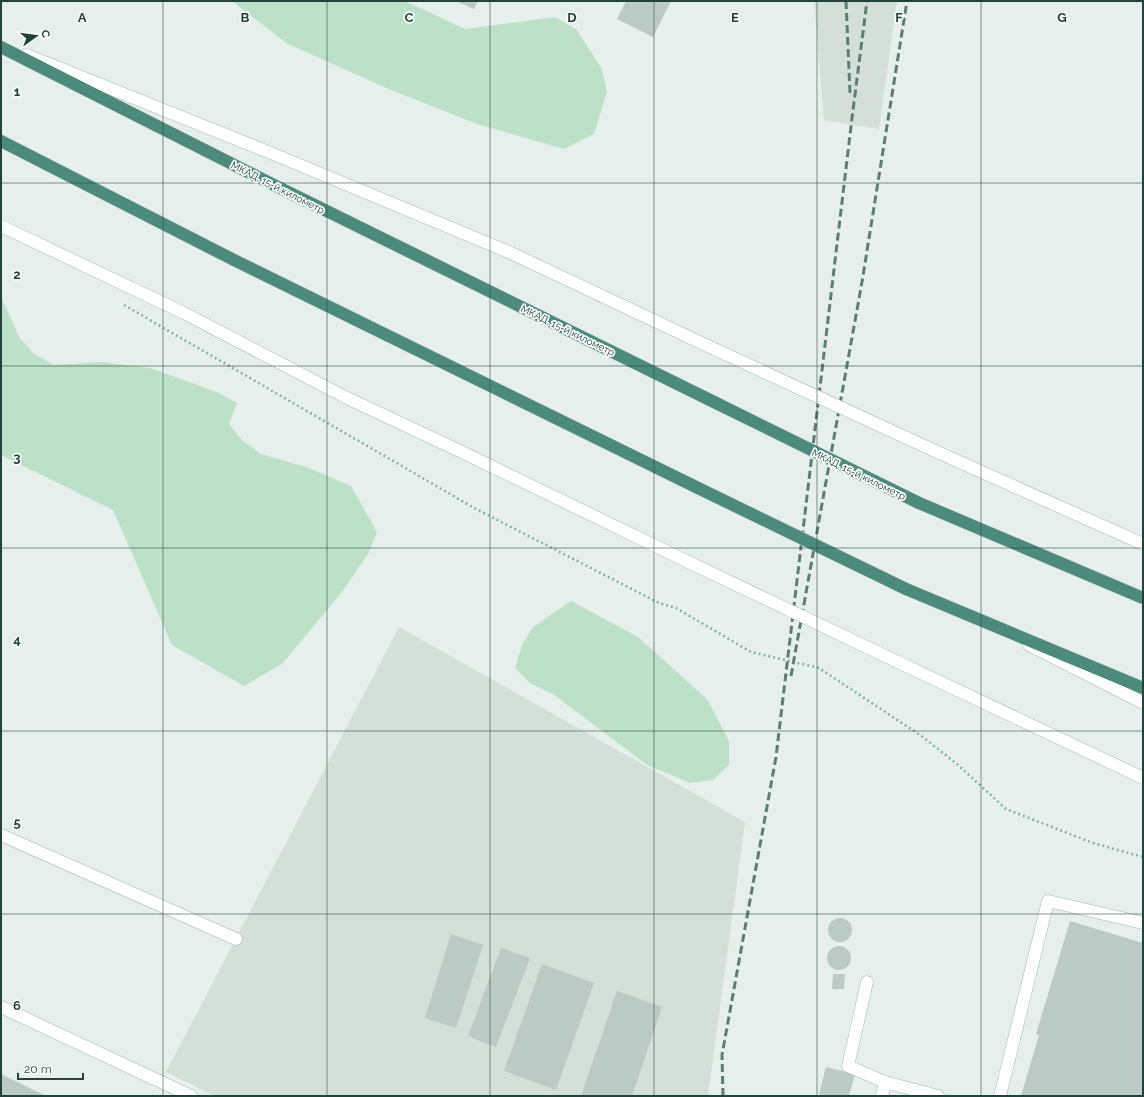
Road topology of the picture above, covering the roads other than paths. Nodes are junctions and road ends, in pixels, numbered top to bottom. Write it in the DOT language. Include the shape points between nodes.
graph roads {
  1 [pos="1,46"];
  2 [pos="1,141"];
  3 [pos="1,226"];
  4 [pos="1143,544"];
  5 [pos="1143,598"];
  6 [pos="972,617"];
  7 [pos="1143,688"];
  8 [pos="1143,704"];
  9 [pos="1143,778"];
  10 [pos="1,835"];
  11 [pos="1143,923"];
  12 [pos="236,940"];
  13 [pos="867,982"];
  14 [pos="1,1007"];
  15 [pos="885,1082"];
  16 [pos="191,1096"];
  17 [pos="882,1096"];
  18 [pos="938,1096"];
  19 [pos="1000,1096"];
  1 -- 4 [label="main road, bridge" via="266,151 511,253 935,451"];
  1 -- 5 [label="highway, МКАД, 15-й километр, bridge" via="272,184 919,503"];
  2 -- 6 [label="highway, bridge" via="234,260 698,488 906,589"];
  3 -- 9 [label="main road, bridge" via="184,313 347,398"];
  6 -- 7 [label="highway"];
  6 -- 8 [label="main road"];
  10 -- 12 [label="main road"];
  11 -- 19 [label="main road" via="1048,901"];
  13 -- 15 [label="main road" via="848,1066"];
  14 -- 16 [label="main road"];
  15 -- 17 [label="main road"];
  15 -- 18 [label="main road"];
}
